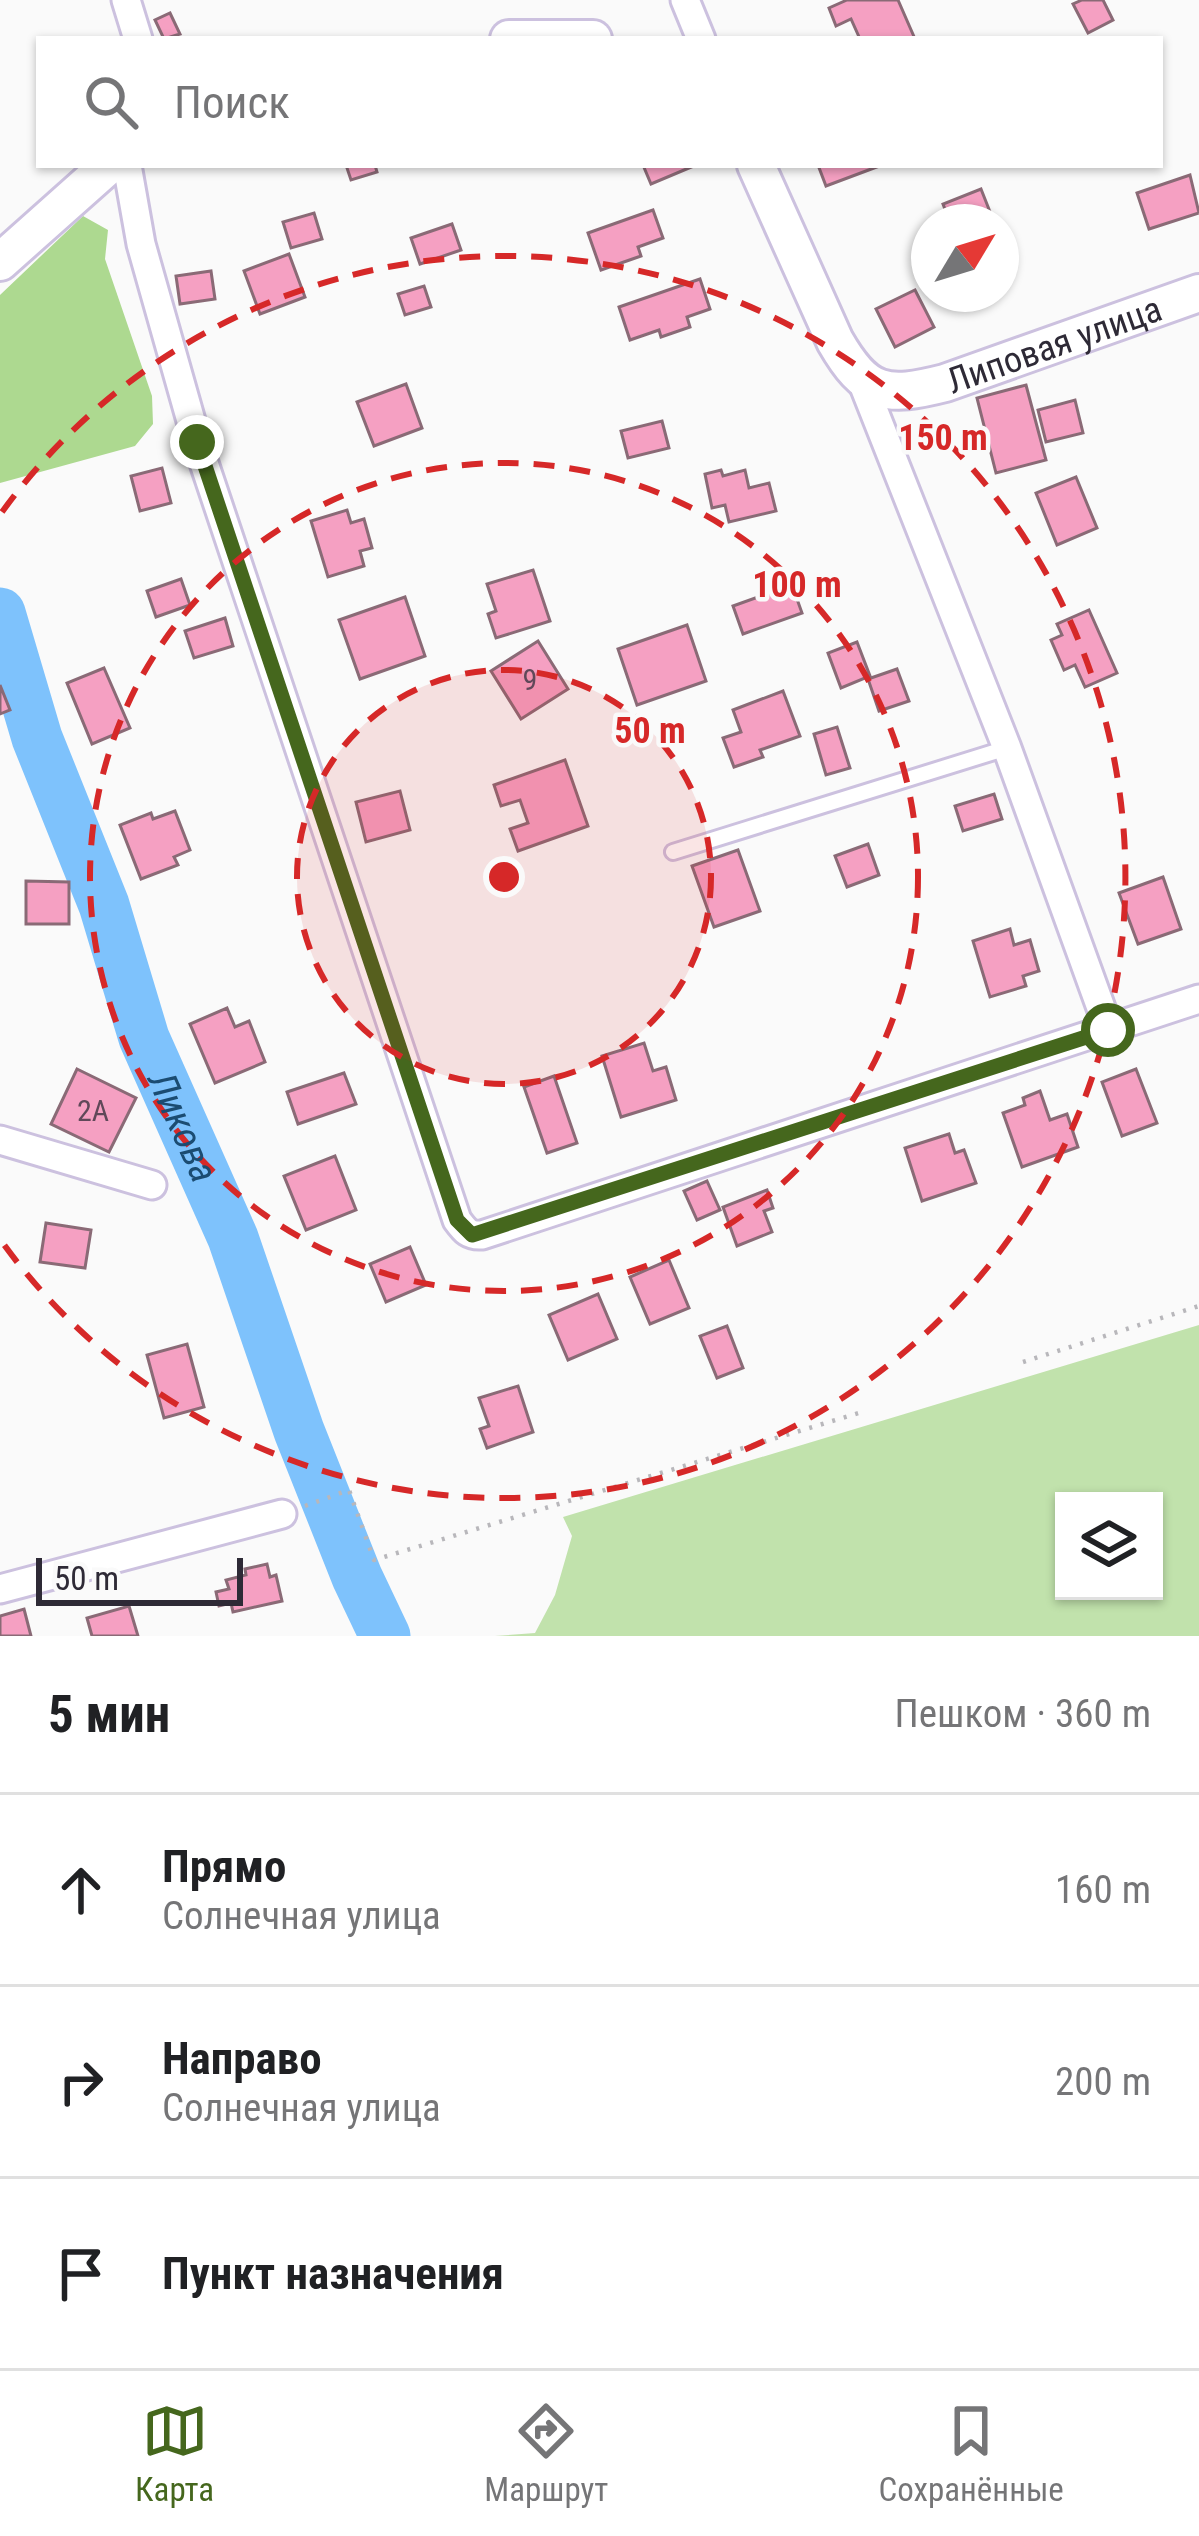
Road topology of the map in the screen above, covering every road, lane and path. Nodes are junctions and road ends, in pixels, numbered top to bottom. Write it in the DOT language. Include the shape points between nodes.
graph roads {
  1 [pos="126,0"];
  2 [pos="685,0"];
  3 [pos="137,36"];
  4 [pos="700,36"];
  5 [pos="106,168"];
  6 [pos="128,168"];
  7 [pos="757,168"];
  8 [pos="0,262"];
  9 [pos="1199,293"];
  10 [pos="862,381"];
  11 [pos="1007,748"];
  12 [pos="673,852"];
  13 [pos="1199,999"];
  14 [pos="1108,1030"];
  15 [pos="0,1140"];
  16 [pos="152,1185"];
  17 [pos="1199,1306"];
  18 [pos="1023,1362"];
  19 [pos="862,1412"];
  20 [pos="314,1503"];
  21 [pos="283,1514"];
  22 [pos="0,1589"];
  1 -- 3 [label="street"];
  2 -- 4 [label="street"];
  5 -- 8 [label="street"];
  6 -- 14 [label="street" via="197,442 464,1230 482,1235"];
  7 -- 10 [label="street" via="835,341"];
  9 -- 10 [label="street, Липовая улица" via="915,391"];
  10 -- 11 [label="street"];
  11 -- 12 [label="lane"];
  11 -- 14 [label="street"];
  13 -- 14 [label="street"];
  15 -- 16 [label="street"];
  17 -- 18 [label="path"];
  19 -- 20 [label="path" via="374,1560 349,1490"];
  21 -- 22 [label="street"];
}
